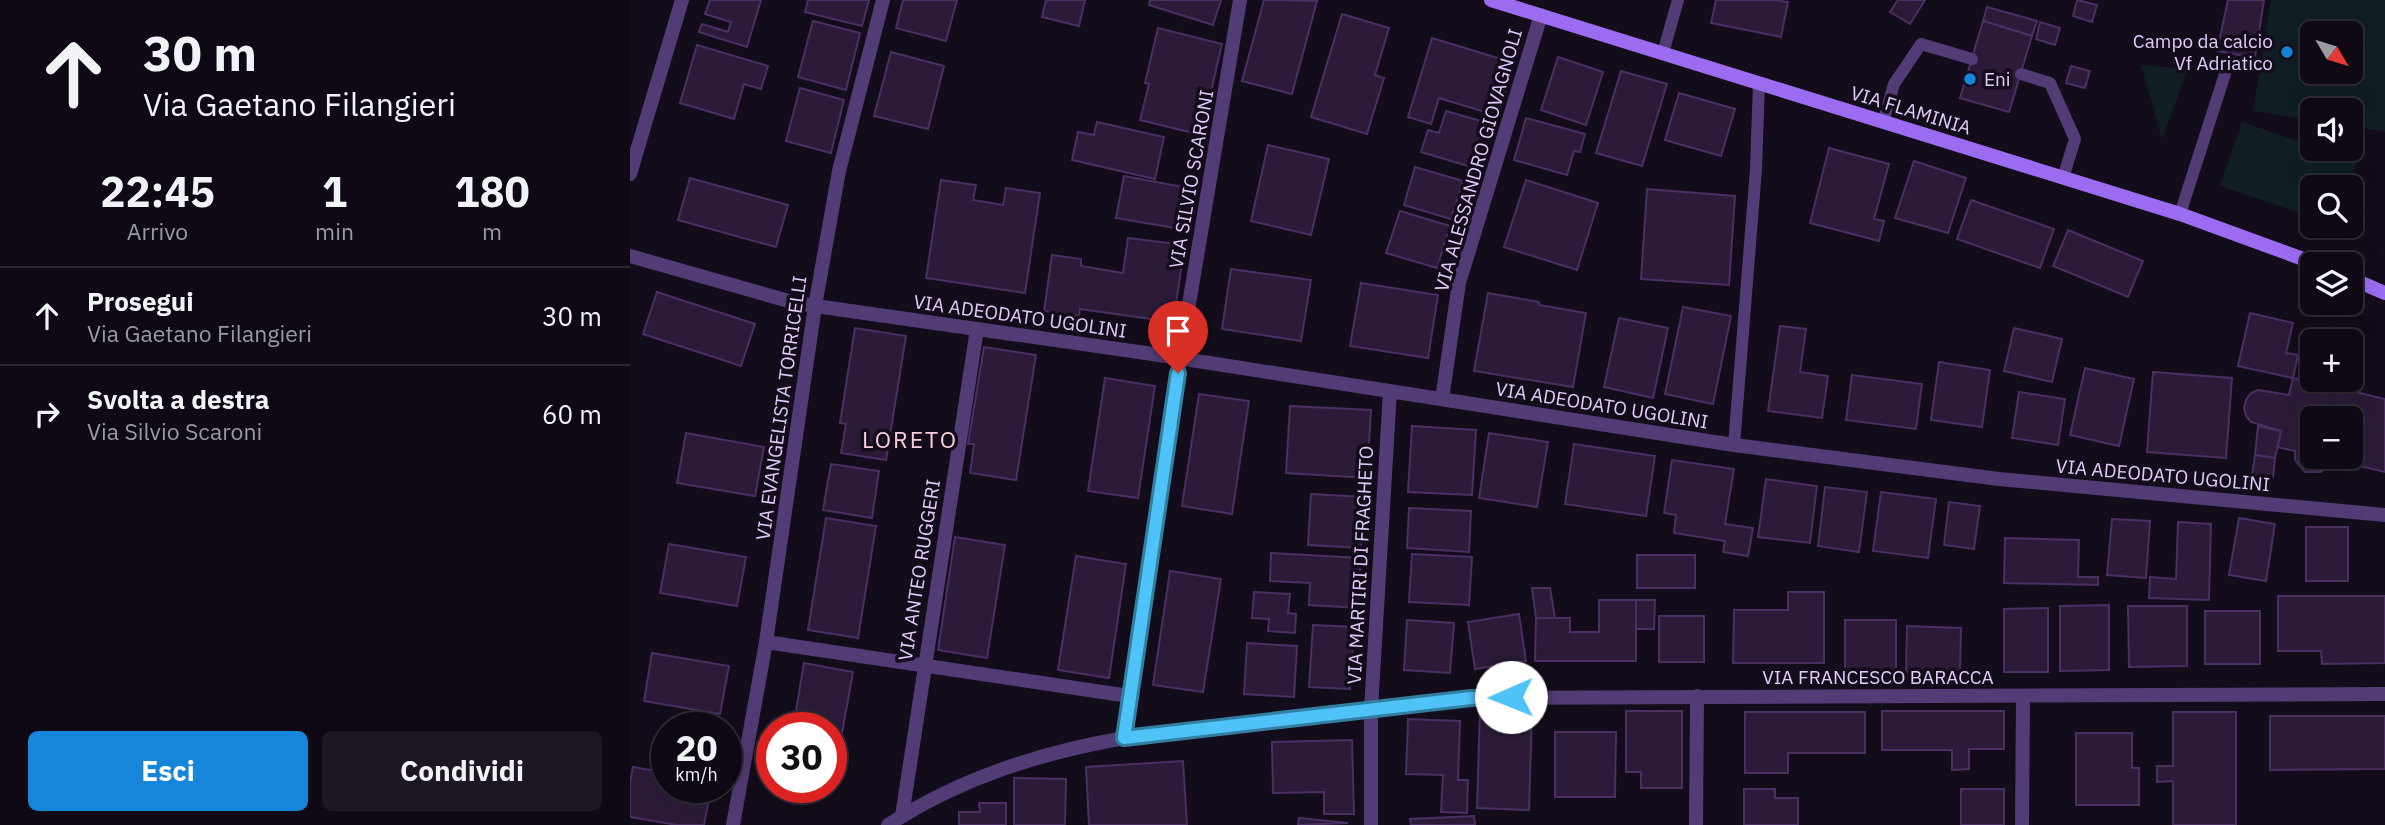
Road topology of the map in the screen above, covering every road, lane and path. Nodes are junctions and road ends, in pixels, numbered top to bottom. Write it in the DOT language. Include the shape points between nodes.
graph roads {
  1 [pos="682,0"];
  2 [pos="883,0"];
  3 [pos="1240,0"];
  4 [pos="1491,0"];
  5 [pos="1678,0"];
  6 [pos="1541,15"];
  7 [pos="1663,53"];
  8 [pos="1972,60"];
  9 [pos="2021,74"];
  10 [pos="2225,74"];
  11 [pos="1759,83"];
  12 [pos="1882,122"];
  13 [pos="630,174"];
  14 [pos="2063,178"];
  15 [pos="2180,214"];
  16 [pos="630,256"];
  17 [pos="2300,258"];
  18 [pos="2363,284"];
  19 [pos="2385,293"];
  20 [pos="816,306"];
  21 [pos="977,329"];
  22 [pos="1180,358"];
  23 [pos="1390,391"];
  24 [pos="1442,399"];
  25 [pos="1734,445"];
  26 [pos="2385,515"];
  27 [pos="766,642"];
  28 [pos="924,665"];
  29 [pos="2385,694"];
  30 [pos="1129,696"];
  31 [pos="1697,696"];
  32 [pos="2022,696"];
  33 [pos="1371,709"];
  34 [pos="1124,738"];
  35 [pos="901,816"];
  36 [pos="733,825"];
  37 [pos="888,825"];
  38 [pos="1371,825"];
  39 [pos="1696,825"];
  40 [pos="2022,825"];
  1 -- 13 [label="street"];
  2 -- 20 [label="street, VIA EVANGELISTA TORRICELLI" via="839,171"];
  3 -- 22 [label="street, VIA SILVIO SCARONI"];
  4 -- 6 [label="street, VIA FLAMINIA"];
  5 -- 7 [label="lane"];
  6 -- 7 [label="street, VIA FLAMINIA"];
  6 -- 24 [label="street, VIA ALESSANDRO GIOVAGNOLI" via="1459,283"];
  7 -- 11 [label="street, VIA FLAMINIA"];
  8 -- 12 [label="lane" via="1921,44 1894,85"];
  9 -- 14 [label="lane" via="2050,83 2075,139"];
  10 -- 15 [label="lane"];
  11 -- 12 [label="street, VIA FLAMINIA"];
  11 -- 25 [label="lane"];
  12 -- 14 [label="street, VIA FLAMINIA"];
  14 -- 15 [label="street, VIA FLAMINIA"];
  15 -- 17 [label="street, VIA FLAMINIA"];
  16 -- 20 [label="street, VIA ADEODATO UGOLINI"];
  18 -- 19 [label="street"];
  20 -- 21 [label="street, VIA ADEODATO UGOLINI"];
  20 -- 27 [label="street, VIA EVANGELISTA TORRICELLI"];
  21 -- 22 [label="street, VIA ADEODATO UGOLINI"];
  21 -- 28 [label="street, VIA ANTEO RUGGERI"];
  22 -- 23 [label="street, VIA ADEODATO UGOLINI"];
  22 -- 30 [label="street, VIA SILVIO SCARONI"];
  23 -- 24 [label="street, VIA ADEODATO UGOLINI"];
  23 -- 33 [label="street, VIA MARTIRI DI FRAGHETO"];
  24 -- 25 [label="street, VIA ADEODATO UGOLINI"];
  25 -- 26 [label="street, VIA ADEODATO UGOLINI" via="1999,479"];
  27 -- 28 [label="street"];
  27 -- 36 [label="street, VIA EVANGELISTA TORRICELLI"];
  28 -- 30 [label="street"];
  28 -- 35 [label="street, VIA ANTEO RUGGERI"];
  29 -- 32 [label="street, VIA FRANCESCO BARACCA"];
  30 -- 34 [label="street, VIA SILVIO SCARONI"];
  31 -- 32 [label="street, VIA FRANCESCO BARACCA"];
  31 -- 33 [label="street, VIA FRANCESCO BARACCA" via="1471,698"];
  31 -- 39 [label="street"];
  32 -- 40 [label="street"];
  33 -- 34 [label="street, VIA FRANCESCO BARACCA"];
  33 -- 38 [label="street, VIA MARTIRI DI FRAGHETO"];
  34 -- 35 [label="street, VIA FRANCESCO BARACCA" via="1026,759"];
  35 -- 37 [label="street, VIA FRANCESCO BARACCA"];
}
